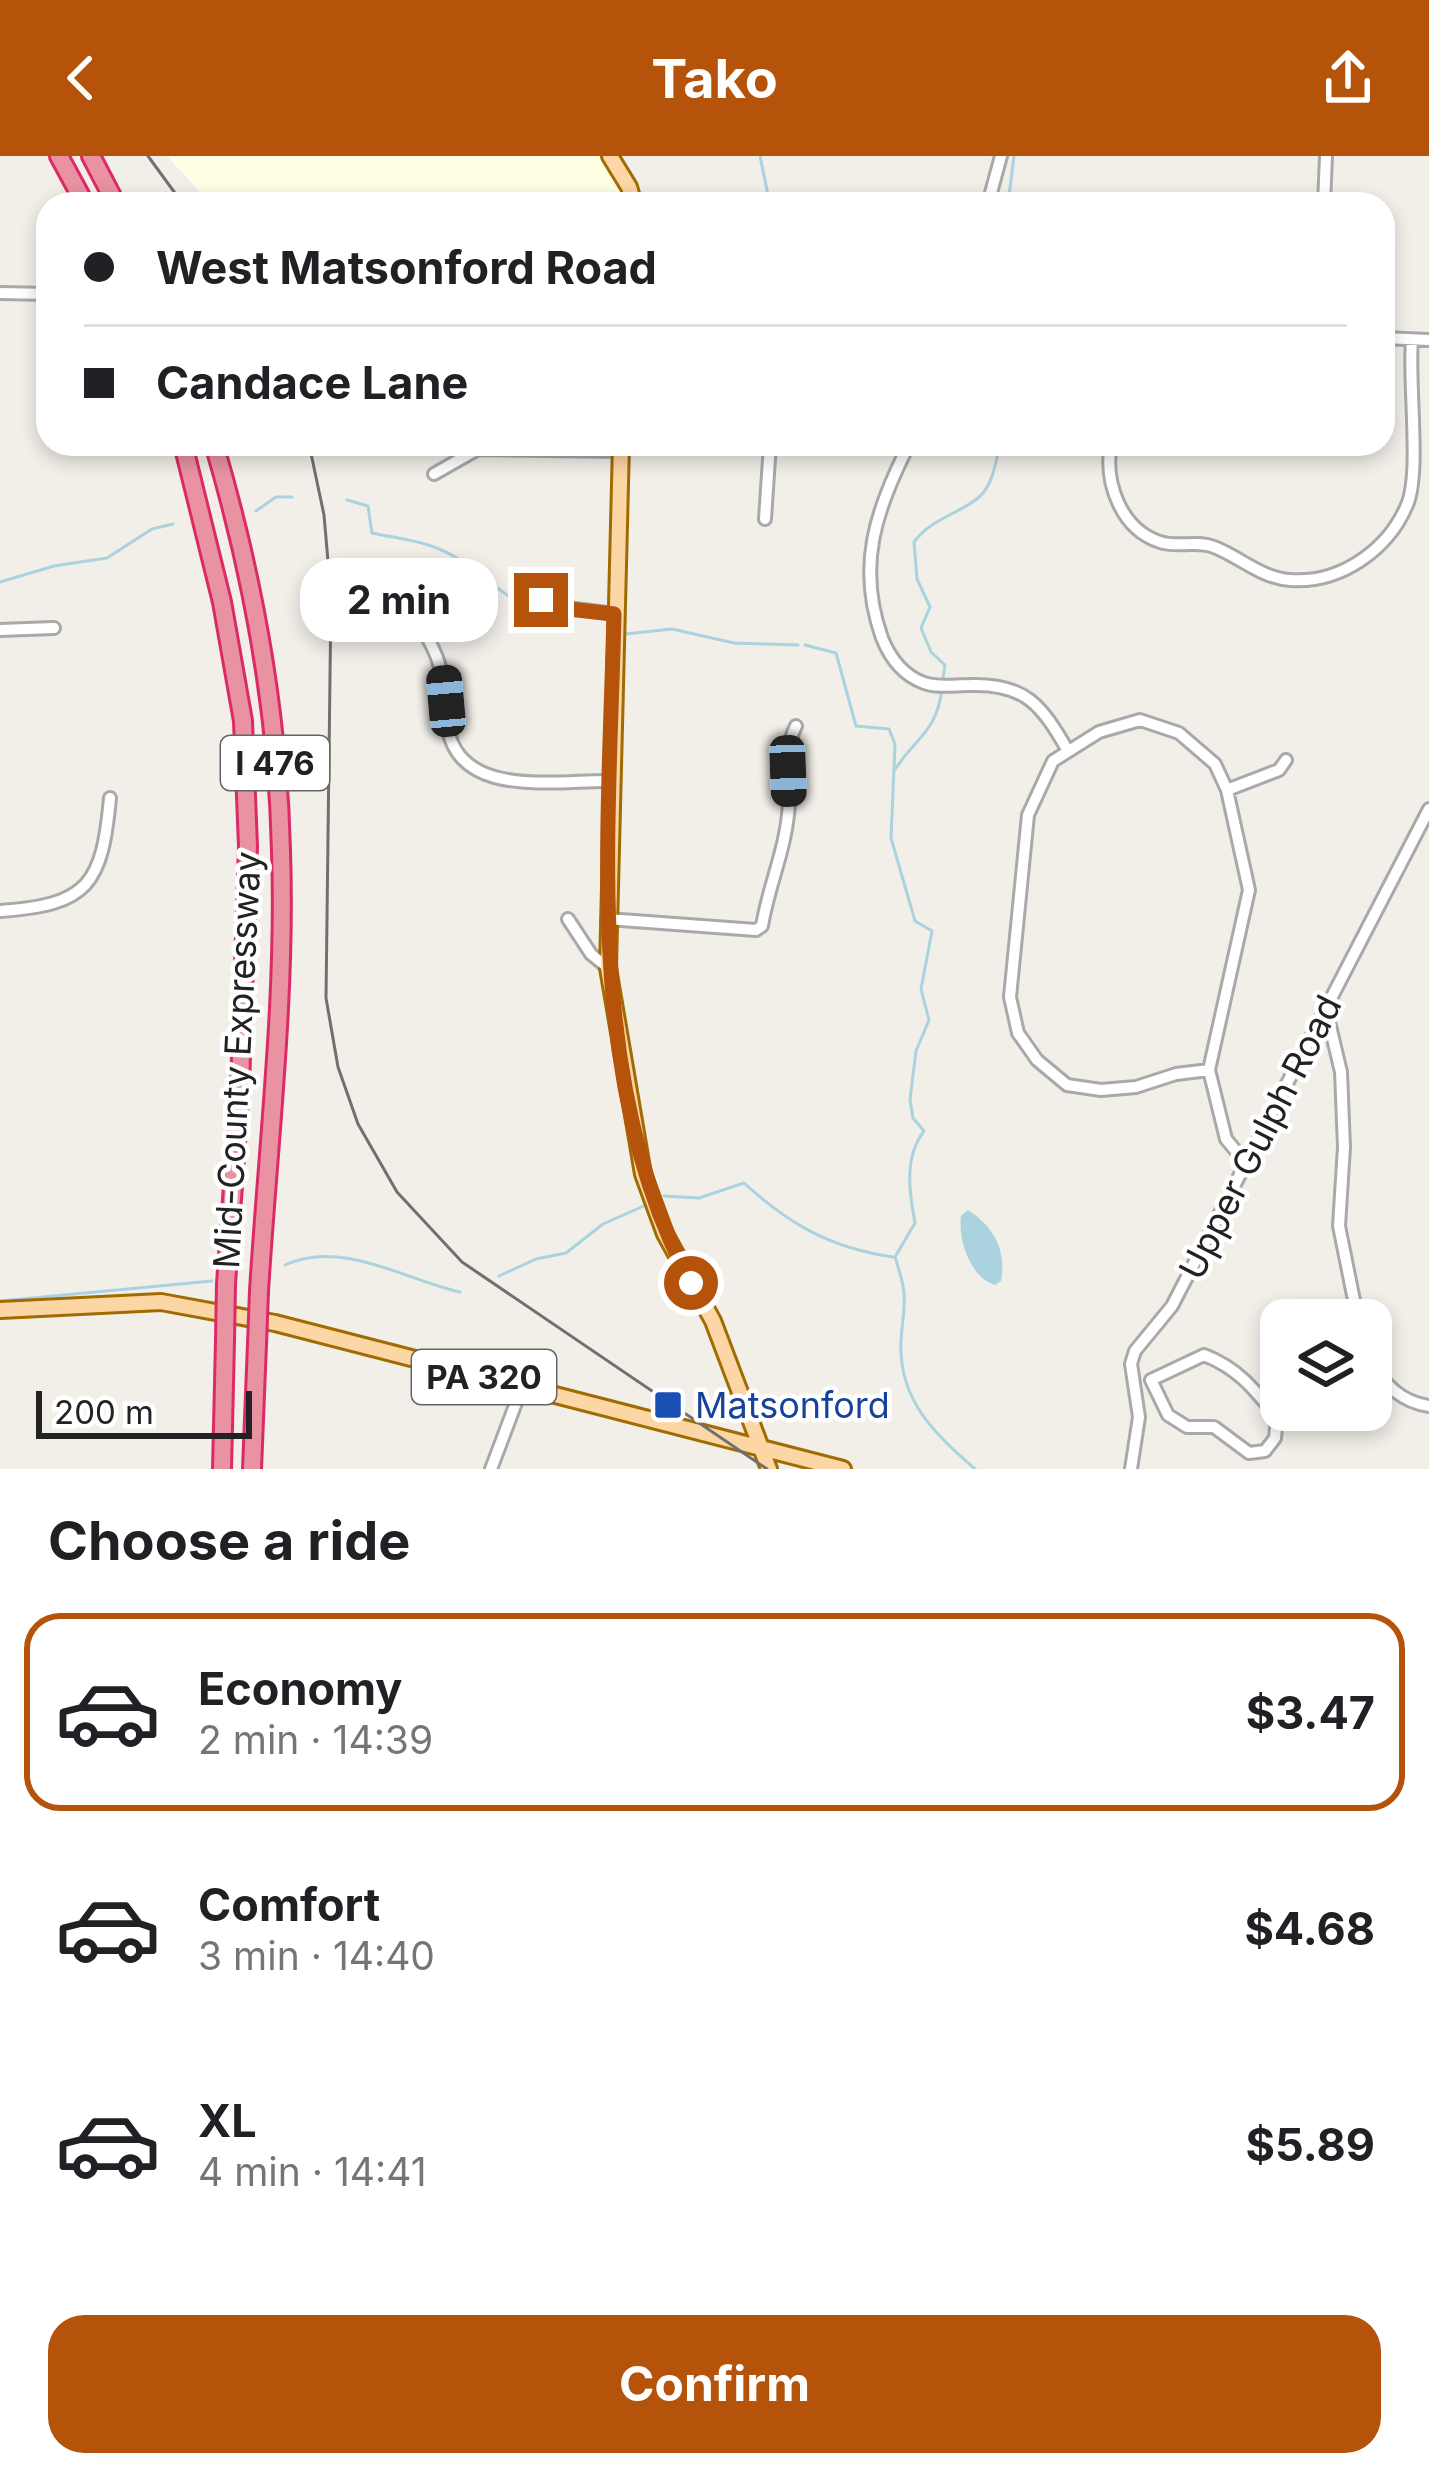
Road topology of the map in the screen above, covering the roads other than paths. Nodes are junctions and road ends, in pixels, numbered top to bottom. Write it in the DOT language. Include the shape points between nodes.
graph roads {
  1 [pos="59,156"];
  2 [pos="91,156"];
  3 [pos="610,156"];
  4 [pos="1001,156"];
  5 [pos="1326,156"];
  6 [pos="78,192"];
  7 [pos="110,192"];
  8 [pos="630,192"];
  9 [pos="991,192"];
  10 [pos="1324,192"];
  11 [pos="0,293"];
  12 [pos="36,294"];
  13 [pos="1395,339"];
  14 [pos="1412,340"];
  15 [pos="1429,340"];
  16 [pos="186,456"];
  17 [pos="217,456"];
  18 [pos="466,456"];
  19 [pos="621,456"];
  20 [pos="769,456"];
  21 [pos="904,456"];
  22 [pos="1108,456"];
  23 [pos="434,474"];
  24 [pos="765,519"];
  25 [pos="517,580"];
  26 [pos="614,614"];
  27 [pos="421,627"];
  28 [pos="54,628"];
  29 [pos="0,630"];
  30 [pos="796,726"];
  31 [pos="1068,751"];
  32 [pos="1286,760"];
  33 [pos="610,781"];
  34 [pos="1227,790"];
  35 [pos="110,798"];
  36 [pos="1429,809"];
  37 [pos="0,911"];
  38 [pos="568,919"];
  39 [pos="608,919"];
  40 [pos="608,968"];
  41 [pos="1326,1010"];
  42 [pos="1209,1070"];
  43 [pos="1245,1162"];
  44 [pos="1354,1299"];
  45 [pos="0,1310"];
  46 [pos="1133,1379"];
  47 [pos="1151,1380"];
  48 [pos="522,1387"];
  49 [pos="1392,1389"];
  50 [pos="1429,1406"];
  51 [pos="752,1421"];
  52 [pos="762,1448"];
  53 [pos="803,1459"];
  54 [pos="222,1469"];
  55 [pos="252,1469"];
  56 [pos="491,1469"];
  57 [pos="769,1469"];
  58 [pos="843,1469"];
  59 [pos="1131,1469"];
  1 -- 6 [label="highway"];
  2 -- 7 [label="highway"];
  3 -- 8 [label="main road"];
  4 -- 9 [label="street"];
  5 -- 10 [label="street"];
  11 -- 12 [label="street"];
  13 -- 14 [label="street"];
  14 -- 15 [label="street"];
  14 -- 22 [label="street" via="1410,500 1380,546 1330,576 1289,580 1207,544 1166,544 1139,532 1112,492"];
  16 -- 54 [label="highway, Mid-County Expressway / I 476, bridge" via="243,721 247,868"];
  17 -- 55 [label="highway, Mid-County Expressway / I 476, bridge" via="260,637 281,848"];
  18 -- 23 [label="street"];
  19 -- 26 [label="main road"];
  20 -- 24 [label="street"];
  21 -- 31 [label="street" via="871,539 869,599 887,651 916,680 990,684 1029,698"];
  25 -- 26 [label="street" via="552,606"];
  26 -- 33 [label="main road"];
  27 -- 33 [label="street" via="440,658 448,729 465,764 498,779"];
  28 -- 29 [label="street"];
  30 -- 39 [label="street" via="787,742 784,851 762,926"];
  31 -- 34 [label="street" via="1139,720 1180,733 1215,764"];
  31 -- 42 [label="street" via="1053,761 1028,815 1010,997 1018,1033 1067,1085 1136,1087"];
  32 -- 34 [label="street"];
  33 -- 39 [label="main road"];
  34 -- 42 [label="street" via="1249,890"];
  35 -- 37 [label="street" via="105,851 89,881 61,902"];
  36 -- 41 [label="street, Upper Gulph Road"];
  38 -- 40 [label="street"];
  39 -- 40 [label="main road"];
  40 -- 51 [label="main road" via="646,1183"];
  41 -- 43 [label="street, Upper Gulph Road"];
  41 -- 44 [label="street" via="1342,1072 1340,1226"];
  42 -- 43 [label="street" via="1226,1139"];
  43 -- 46 [label="street, Upper Gulph Road" via="1172,1306 1136,1351"];
  45 -- 48 [label="main road, PA 320" via="161,1302"];
  46 -- 47 [label="street"];
  46 -- 59 [label="street, Upper Gulph Road" via="1139,1417"];
  47 -- 47 [label="street" via="1168,1415 1187,1427 1214,1427 1249,1453 1265,1451 1275,1438 1277,1417 1227,1364 1204,1355"];
  48 -- 52 [label="main road, PA 320"];
  48 -- 56 [label="street"];
  49 -- 50 [label="street"];
  51 -- 52 [label="main road"];
  51 -- 53 [label="main road"];
  52 -- 53 [label="main road, PA 320"];
  52 -- 57 [label="main road"];
  53 -- 58 [label="main road, PA 320"];
}
